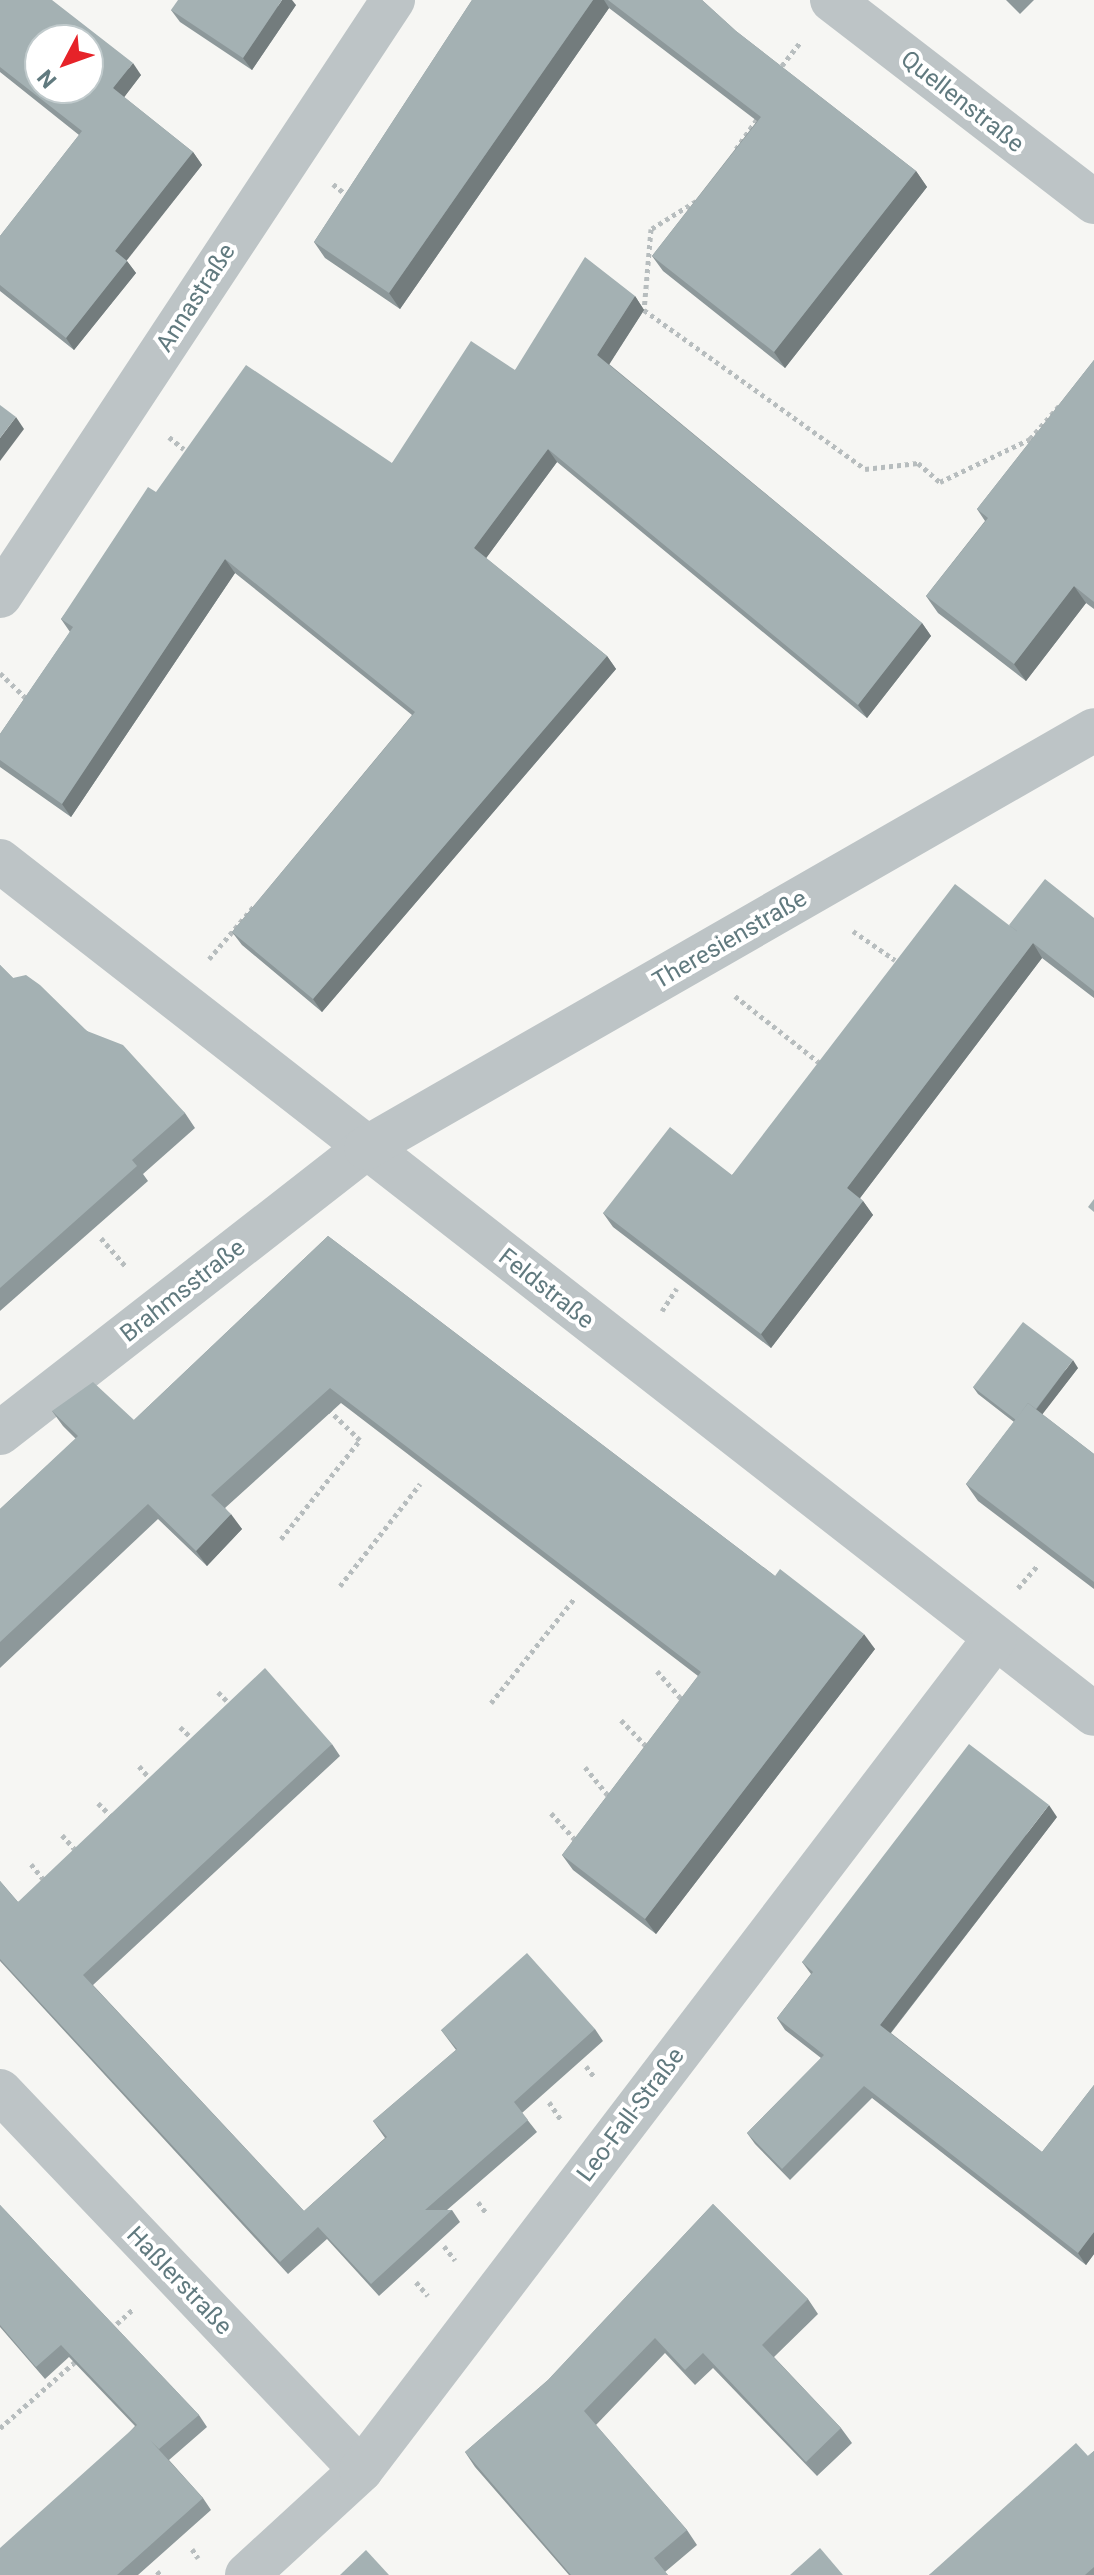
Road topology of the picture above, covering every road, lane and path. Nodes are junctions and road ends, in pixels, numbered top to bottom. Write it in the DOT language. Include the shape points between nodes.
graph roads {
  1 [pos="393,0"];
  2 [pos="840,6"];
  3 [pos="775,78"];
  4 [pos="764,103"];
  5 [pos="727,162"];
  6 [pos="703,197"];
  7 [pos="1094,202"];
  8 [pos="1067,396"];
  9 [pos="0,596"];
  10 [pos="0,673"];
  11 [pos="27,699"];
  12 [pos="1094,730"];
  13 [pos="0,861"];
  14 [pos="265,893"];
  15 [pos="692,961"];
  16 [pos="175,999"];
  17 [pos="822,1065"];
  18 [pos="366,1148"];
  19 [pos="315,1397"];
  20 [pos="0,1433"];
  21 [pos="420,1484"];
  22 [pos="281,1539"];
  23 [pos="340,1586"];
  24 [pos="574,1599"];
  25 [pos="995,1638"];
  26 [pos="657,1671"];
  27 [pos="218,1692"];
  28 [pos="685,1702"];
  29 [pos="491,1703"];
  30 [pos="230,1704"];
  31 [pos="1094,1714"];
  32 [pos="621,1720"];
  33 [pos="180,1727"];
  34 [pos="194,1740"];
  35 [pos="650,1749"];
  36 [pos="139,1766"];
  37 [pos="585,1767"];
  38 [pos="153,1782"];
  39 [pos="613,1802"];
  40 [pos="98,1803"];
  41 [pos="551,1813"];
  42 [pos="112,1817"];
  43 [pos="62,1835"];
  44 [pos="578,1842"];
  45 [pos="79,1853"];
  46 [pos="31,1864"];
  47 [pos="45,1881"];
  48 [pos="0,2091"];
  49 [pos="172,2274"];
  50 [pos="103,2336"];
  51 [pos="80,2356"];
  52 [pos="0,2428"];
  53 [pos="361,2470"];
  54 [pos="247,2575"];
  1 -- 9 [label="street, Annastraße"];
  2 -- 3 [label="path" via="785,53"];
  2 -- 7 [label="street, Quellenstraße"];
  4 -- 5 [label="path"];
  6 -- 8 [label="path" via="651,229 644,310 865,469 918,463 940,482 1030,439"];
  10 -- 11 [label="path"];
  12 -- 15 [label="street, Theresienstraße"];
  13 -- 16 [label="street, Feldstraße"];
  14 -- 16 [label="path"];
  15 -- 17 [label="path"];
  15 -- 18 [label="street, Theresienstraße"];
  16 -- 18 [label="street, Feldstraße"];
  18 -- 20 [label="street, Brahmsstraße"];
  18 -- 25 [label="street, Feldstraße"];
  19 -- 22 [label="path" via="360,1440"];
  21 -- 23 [label="path"];
  24 -- 29 [label="path"];
  25 -- 31 [label="street, Feldstraße"];
  25 -- 53 [label="street, Leo-Fall-Straße"];
  26 -- 28 [label="path"];
  27 -- 30 [label="path"];
  32 -- 35 [label="path"];
  33 -- 34 [label="path"];
  36 -- 38 [label="path"];
  37 -- 39 [label="path"];
  40 -- 42 [label="path"];
  41 -- 44 [label="path"];
  43 -- 45 [label="path"];
  46 -- 47 [label="path"];
  48 -- 49 [label="street, Haßlerstraße"];
  49 -- 50 [label="path"];
  49 -- 53 [label="street, Haßlerstraße"];
  51 -- 52 [label="path"];
  53 -- 54 [label="street, Leo-Fall-Straße"];
}
